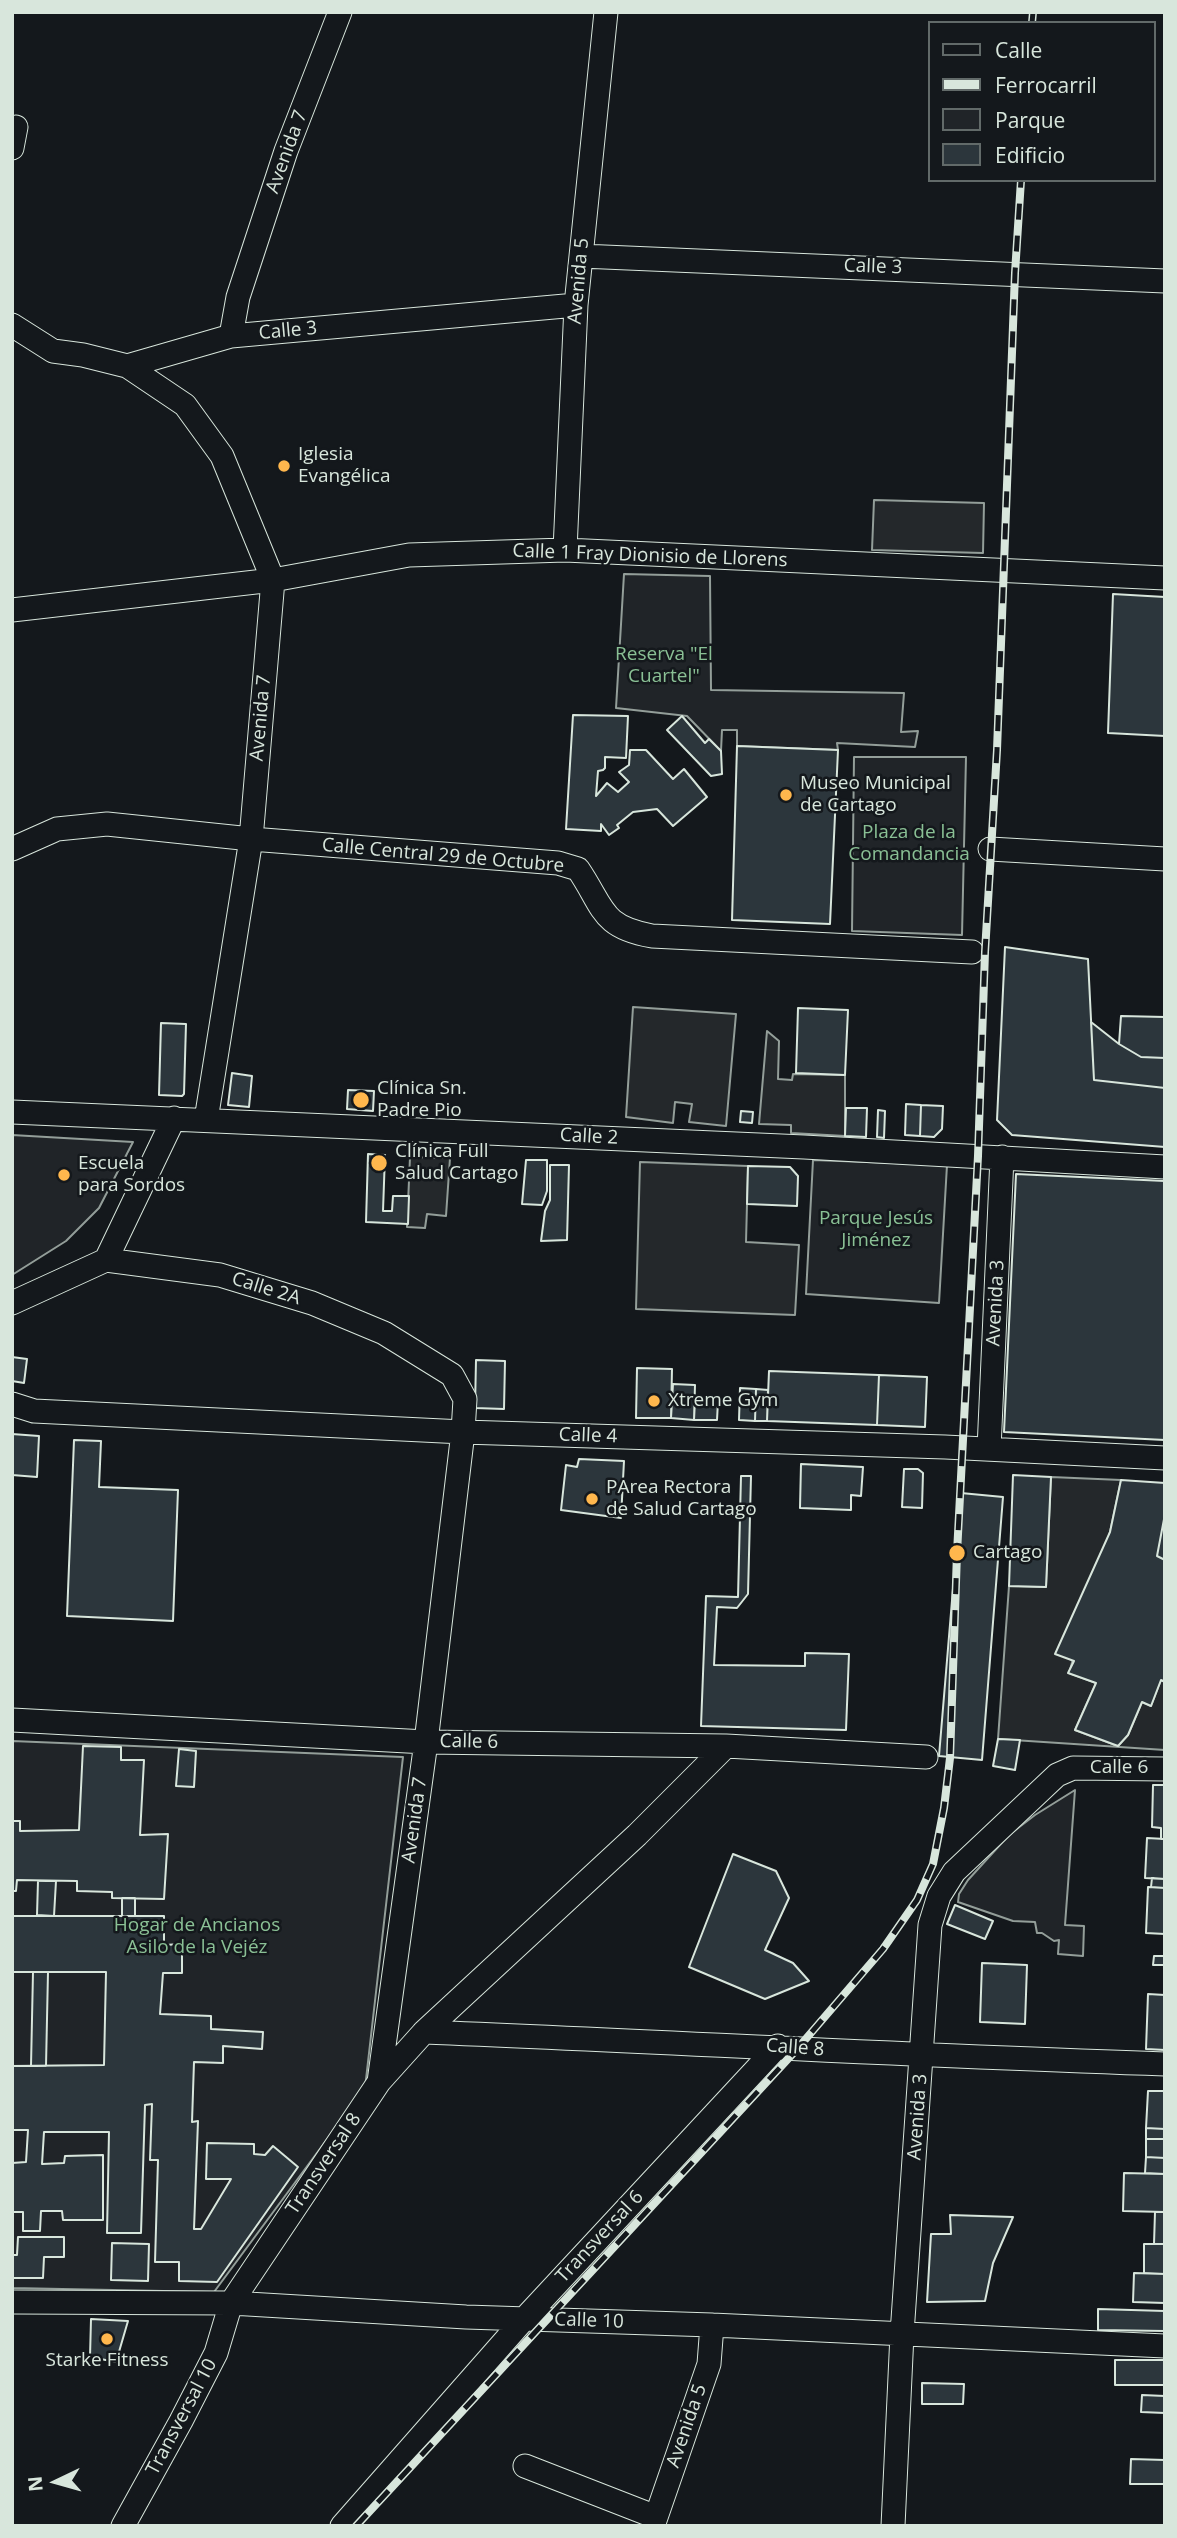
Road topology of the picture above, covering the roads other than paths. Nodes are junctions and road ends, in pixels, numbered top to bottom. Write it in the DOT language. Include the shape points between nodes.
graph roads {
  1 [pos="340,12"];
  2 [pos="606,12"];
  3 [pos="581,256"];
  4 [pos="1165,281"];
  5 [pos="576,305"];
  6 [pos="12,326"];
  7 [pos="231,336"];
  8 [pos="127,366"];
  9 [pos="565,550"];
  10 [pos="1165,578"];
  11 [pos="273,580"];
  12 [pos="12,610"];
  13 [pos="251,839"];
  14 [pos="12,849"];
  15 [pos="990,849"];
  16 [pos="1165,859"];
  17 [pos="972,952"];
  18 [pos="12,1112"];
  19 [pos="174,1118"];
  20 [pos="206,1120"];
  21 [pos="1002,1157"];
  22 [pos="1165,1167"];
  23 [pos="106,1259"];
  24 [pos="12,1303"];
  25 [pos="12,1404"];
  26 [pos="463,1432"];
  27 [pos="989,1449"];
  28 [pos="1165,1458"];
  29 [pos="12,1720"];
  30 [pos="426,1742"];
  31 [pos="726,1746"];
  32 [pos="926,1757"];
  33 [pos="1073,1768"];
  34 [pos="1165,1769"];
  35 [pos="424,2032"];
  36 [pos="778,2046"];
  37 [pos="922,2056"];
  38 [pos="1165,2064"];
  39 [pos="379,2082"];
  40 [pos="12,2302"];
  41 [pos="231,2303"];
  42 [pos="525,2318"];
  43 [pos="712,2325"];
  44 [pos="902,2334"];
  45 [pos="1165,2346"];
  46 [pos="525,2466"];
  47 [pos="655,2522"];
  48 [pos="123,2526"];
  49 [pos="342,2526"];
  50 [pos="893,2526"];
  1 -- 7 [label="street, Avenida 7" via="286,151 238,298"];
  2 -- 3 [label="street, Avenida 5"];
  3 -- 4 [label="street, Calle 3"];
  3 -- 5 [label="street, Avenida 5"];
  5 -- 7 [label="street, Calle 3"];
  5 -- 9 [label="street, Avenida 5"];
  6 -- 8 [label="street" via="53,351"];
  7 -- 8 [label="street, Calle 3"];
  8 -- 11 [label="street, Avenida 7" via="185,405 222,456"];
  9 -- 10 [label="street, Calle 1 Fray Dionisio de Llorens"];
  9 -- 11 [label="street, Calle 1 Fray Dionisio de Llorens" via="409,555"];
  11 -- 12 [label="street, Calle 1 Fray Dionisio de Llorens"];
  11 -- 13 [label="street, Avenida 7"];
  13 -- 14 [label="street, Calle Central 29 de Octubre" via="107,824 57,830"];
  13 -- 17 [label="street, Calle Central 29 de Octubre" via="558,863 578,869 612,922 629,932 652,936"];
  13 -- 20 [label="street, Avenida 7"];
  15 -- 16 [label="street"];
  18 -- 19 [label="street, Calle 2"];
  19 -- 20 [label="street, Calle 2"];
  19 -- 23 [label="street"];
  20 -- 21 [label="street, Calle 2"];
  21 -- 22 [label="street, Calle 2"];
  21 -- 27 [label="street, Avenida 3"];
  23 -- 24 [label="street"];
  23 -- 26 [label="street, Calle 2A" via="220,1275 312,1303 384,1333 452,1375 465,1399"];
  25 -- 26 [label="street, Calle 4" via="34,1411"];
  26 -- 27 [label="street, Calle 4"];
  26 -- 30 [label="street, Avenida 7"];
  27 -- 28 [label="street, Calle 4"];
  29 -- 30 [label="street, Calle 6"];
  30 -- 31 [label="street, Calle 6"];
  30 -- 39 [label="street, Avenida 7"];
  31 -- 32 [label="street, Calle 6"];
  31 -- 35 [label="street"];
  33 -- 34 [label="street, Calle 6"];
  33 -- 37 [label="street, Avenida 3" via="1057,1775 954,1872 939,1896 930,1925"];
  35 -- 36 [label="street, Calle 8"];
  35 -- 39 [label="street, Transversal 8"];
  36 -- 37 [label="street, Calle 8"];
  36 -- 42 [label="street, Transversal 6"];
  37 -- 38 [label="street, Calle 8"];
  37 -- 44 [label="street, Avenida 3"];
  39 -- 41 [label="street, Transversal 8"];
  40 -- 41 [label="street, Calle 10"];
  41 -- 42 [label="street, Calle 10"];
  41 -- 48 [label="street, Transversal 10" via="216,2353"];
  42 -- 43 [label="street, Calle 10"];
  42 -- 49 [label="street, Transversal 6"];
  43 -- 44 [label="street, Calle 10"];
  43 -- 47 [label="street, Avenida 5" via="709,2364"];
  44 -- 45 [label="street, Calle 10"];
  44 -- 50 [label="street, Avenida 3"];
  46 -- 47 [label="street"];
}
